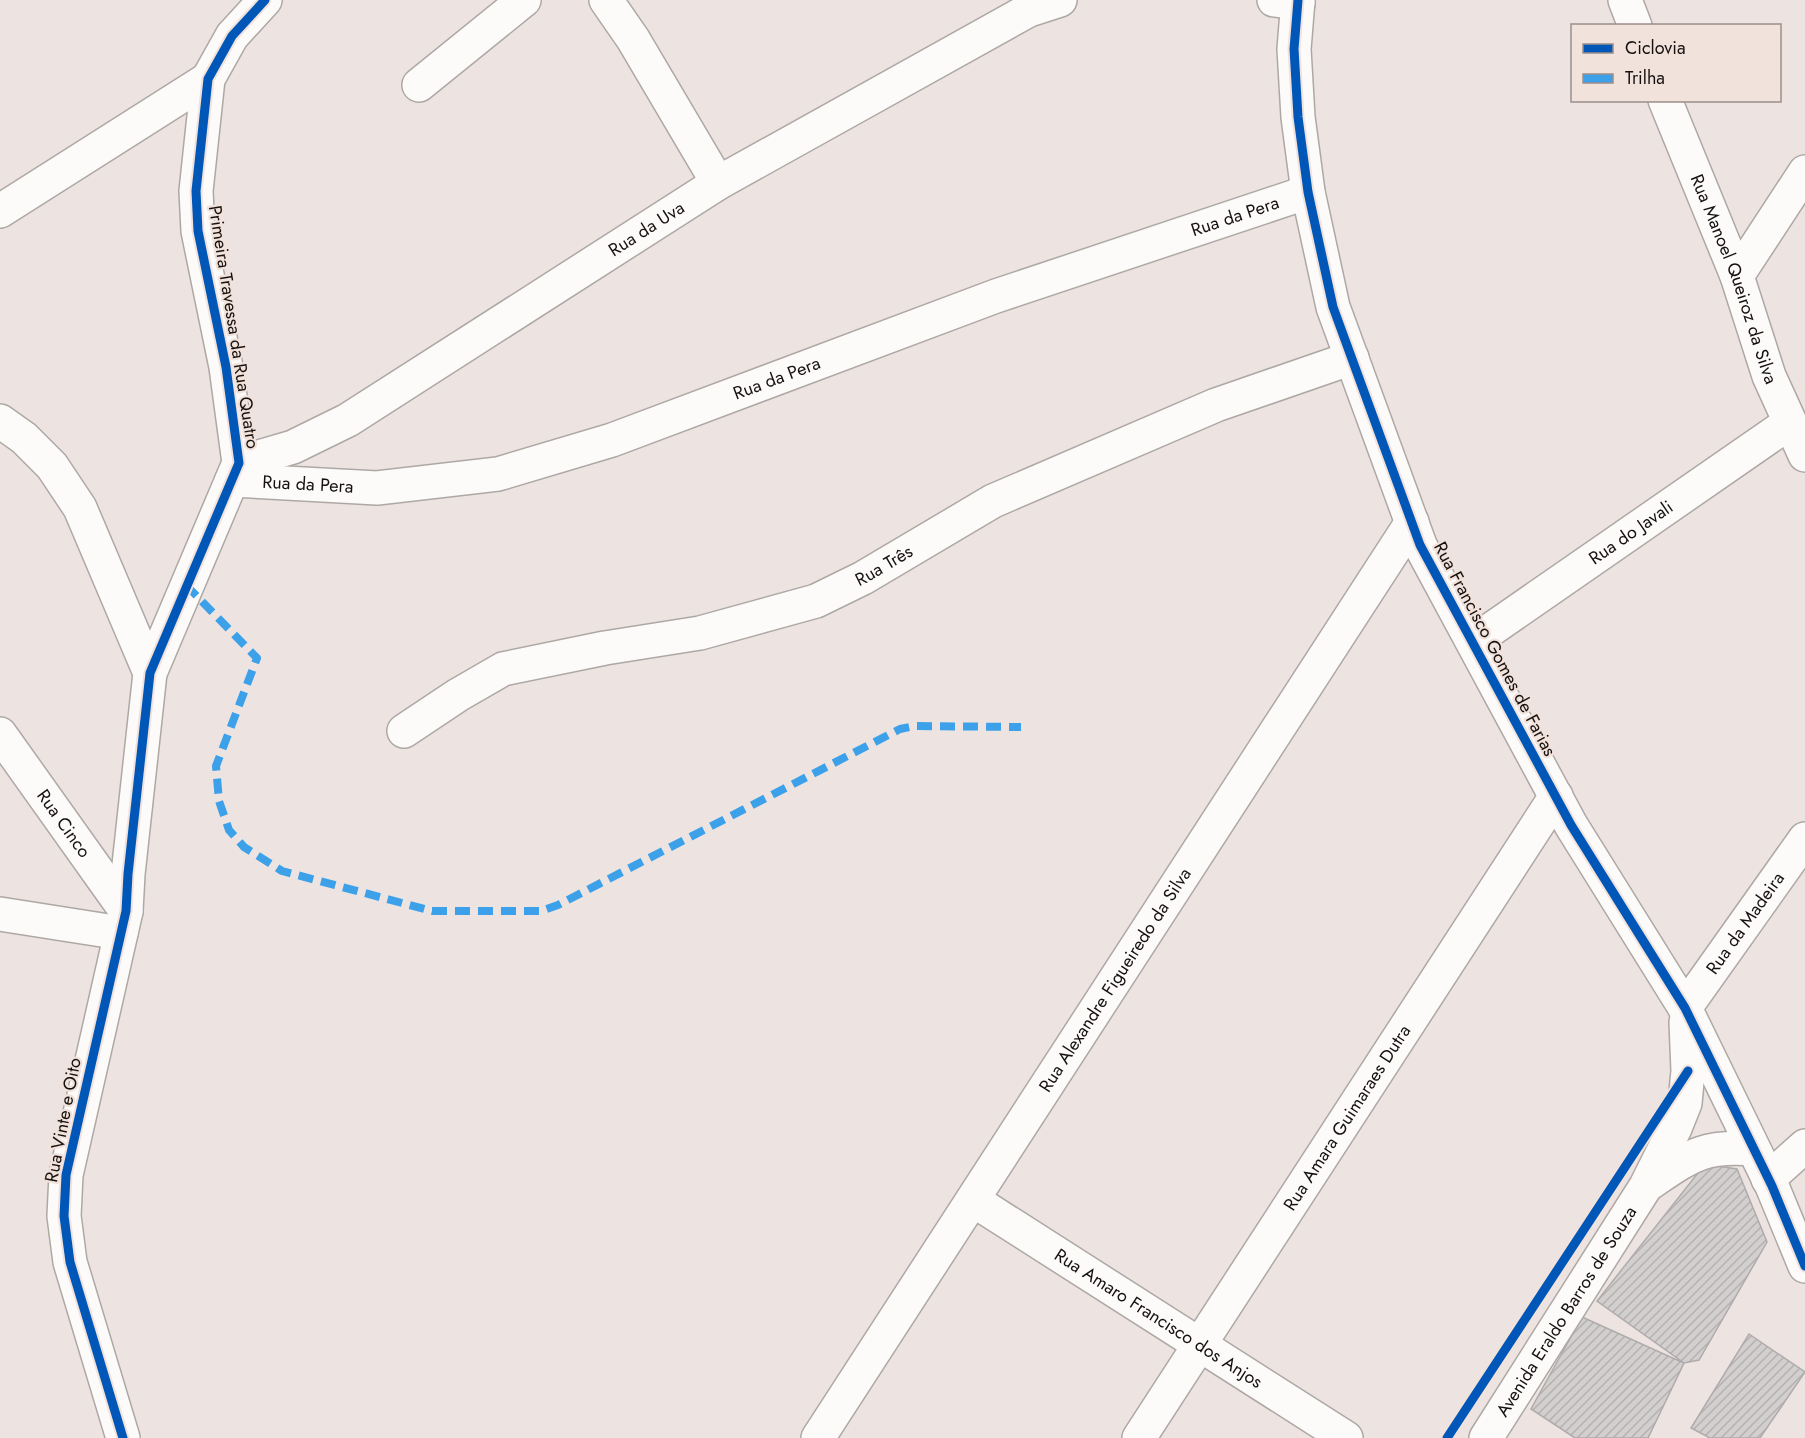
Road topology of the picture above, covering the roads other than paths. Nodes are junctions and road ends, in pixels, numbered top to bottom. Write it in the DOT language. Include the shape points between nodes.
graph roads {
  1 [pos="265,0"];
  2 [pos="525,0"];
  3 [pos="606,0"];
  4 [pos="1060,0"];
  5 [pos="1625,0"];
  6 [pos="1290,1"];
  7 [pos="1634,24"];
  8 [pos="208,79"];
  9 [pos="419,85"];
  10 [pos="1666,102"];
  11 [pos="1805,172"];
  12 [pos="718,183"];
  13 [pos="1308,192"];
  14 [pos="0,211"];
  15 [pos="1737,276"];
  16 [pos="1352,358"];
  17 [pos="0,422"];
  18 [pos="1789,423"];
  19 [pos="1805,455"];
  20 [pos="236,471"];
  21 [pos="1412,522"];
  22 [pos="1473,642"];
  23 [pos="150,673"];
  24 [pos="404,731"];
  25 [pos="0,734"];
  26 [pos="1556,796"];
  27 [pos="1805,838"];
  28 [pos="0,914"];
  29 [pos="123,922"];
  30 [pos="1685,1008"];
  31 [pos="1805,1146"];
  32 [pos="1753,1149"];
  33 [pos="1768,1179"];
  34 [pos="1646,1186"];
  35 [pos="973,1200"];
  36 [pos="1805,1266"];
  37 [pos="1200,1344"];
  38 [pos="123,1438"];
  39 [pos="818,1438"];
  40 [pos="1139,1438"];
  41 [pos="1346,1438"];
  42 [pos="1486,1438"];
  1 -- 8 [label="street, Primeira Travessa da Rua Quatro" via="232,36"];
  2 -- 9 [label="street"];
  3 -- 12 [label="street"];
  4 -- 12 [label="street, Rua da Uva" via="1029,10"];
  5 -- 7 [label="street"];
  6 -- 13 [label="street, Rua Francisco Gomes de Farias"];
  8 -- 14 [label="street"];
  8 -- 20 [label="street, Primeira Travessa da Rua Quatro" via="196,191 198,231 226,367"];
  10 -- 15 [label="street, Rua Manoel Queiroz da Silva"];
  11 -- 15 [label="street"];
  12 -- 20 [label="street, Rua da Uva" via="348,420"];
  13 -- 16 [label="street, Rua Francisco Gomes de Farias" via="1333,308"];
  13 -- 20 [label="street, Rua da Pera" via="996,296 612,440 498,474 377,488"];
  15 -- 18 [label="street, Rua Manoel Queiroz da Silva" via="1769,376"];
  16 -- 21 [label="street, Rua Francisco Gomes de Farias"];
  16 -- 24 [label="street, Rua Três" via="1216,405 993,501 863,578 816,601 700,633 503,669"];
  17 -- 23 [label="street" via="24,438 52,466 80,508"];
  18 -- 19 [label="street, Rua Manoel Queiroz da Silva"];
  18 -- 22 [label="street, Rua do Javali"];
  20 -- 23 [label="street"];
  21 -- 22 [label="street, Rua Francisco Gomes de Farias" via="1420,546"];
  21 -- 35 [label="street, Rua Alexandre Figueiredo da Silva"];
  22 -- 26 [label="street, Rua Francisco Gomes de Farias"];
  23 -- 29 [label="street"];
  25 -- 29 [label="street, Rua Cinco"];
  26 -- 30 [label="street, Rua Francisco Gomes de Farias" via="1570,825"];
  26 -- 37 [label="street, Rua Amara Guimaraes Dutra"];
  27 -- 30 [label="street, Rua da Madeira"];
  28 -- 29 [label="street"];
  29 -- 38 [label="street, Rua Vinte e Oito" via="66,1175 64,1216 70,1262"];
  30 -- 32 [label="street, Rua Francisco Gomes de Farias"];
  30 -- 34 [label="street, Avenida Eraldo Barros de Souza" via="1685,1103"];
  31 -- 33 [label="street"];
  32 -- 33 [label="street, Rua Francisco Gomes de Farias"];
  32 -- 34 [label="street, Avenida Eraldo Barros de Souza" via="1720,1148 1693,1155"];
  33 -- 36 [label="street, Rua Francisco Gomes de Farias"];
  34 -- 42 [label="street, Avenida Eraldo Barros de Souza"];
  35 -- 37 [label="street, Rua Amaro Francisco dos Anjos"];
  35 -- 39 [label="street, Rua Alexandre Figueiredo da Silva"];
  37 -- 40 [label="street, Rua Amara Guimaraes Dutra"];
  37 -- 41 [label="street, Rua Amaro Francisco dos Anjos"];
}
